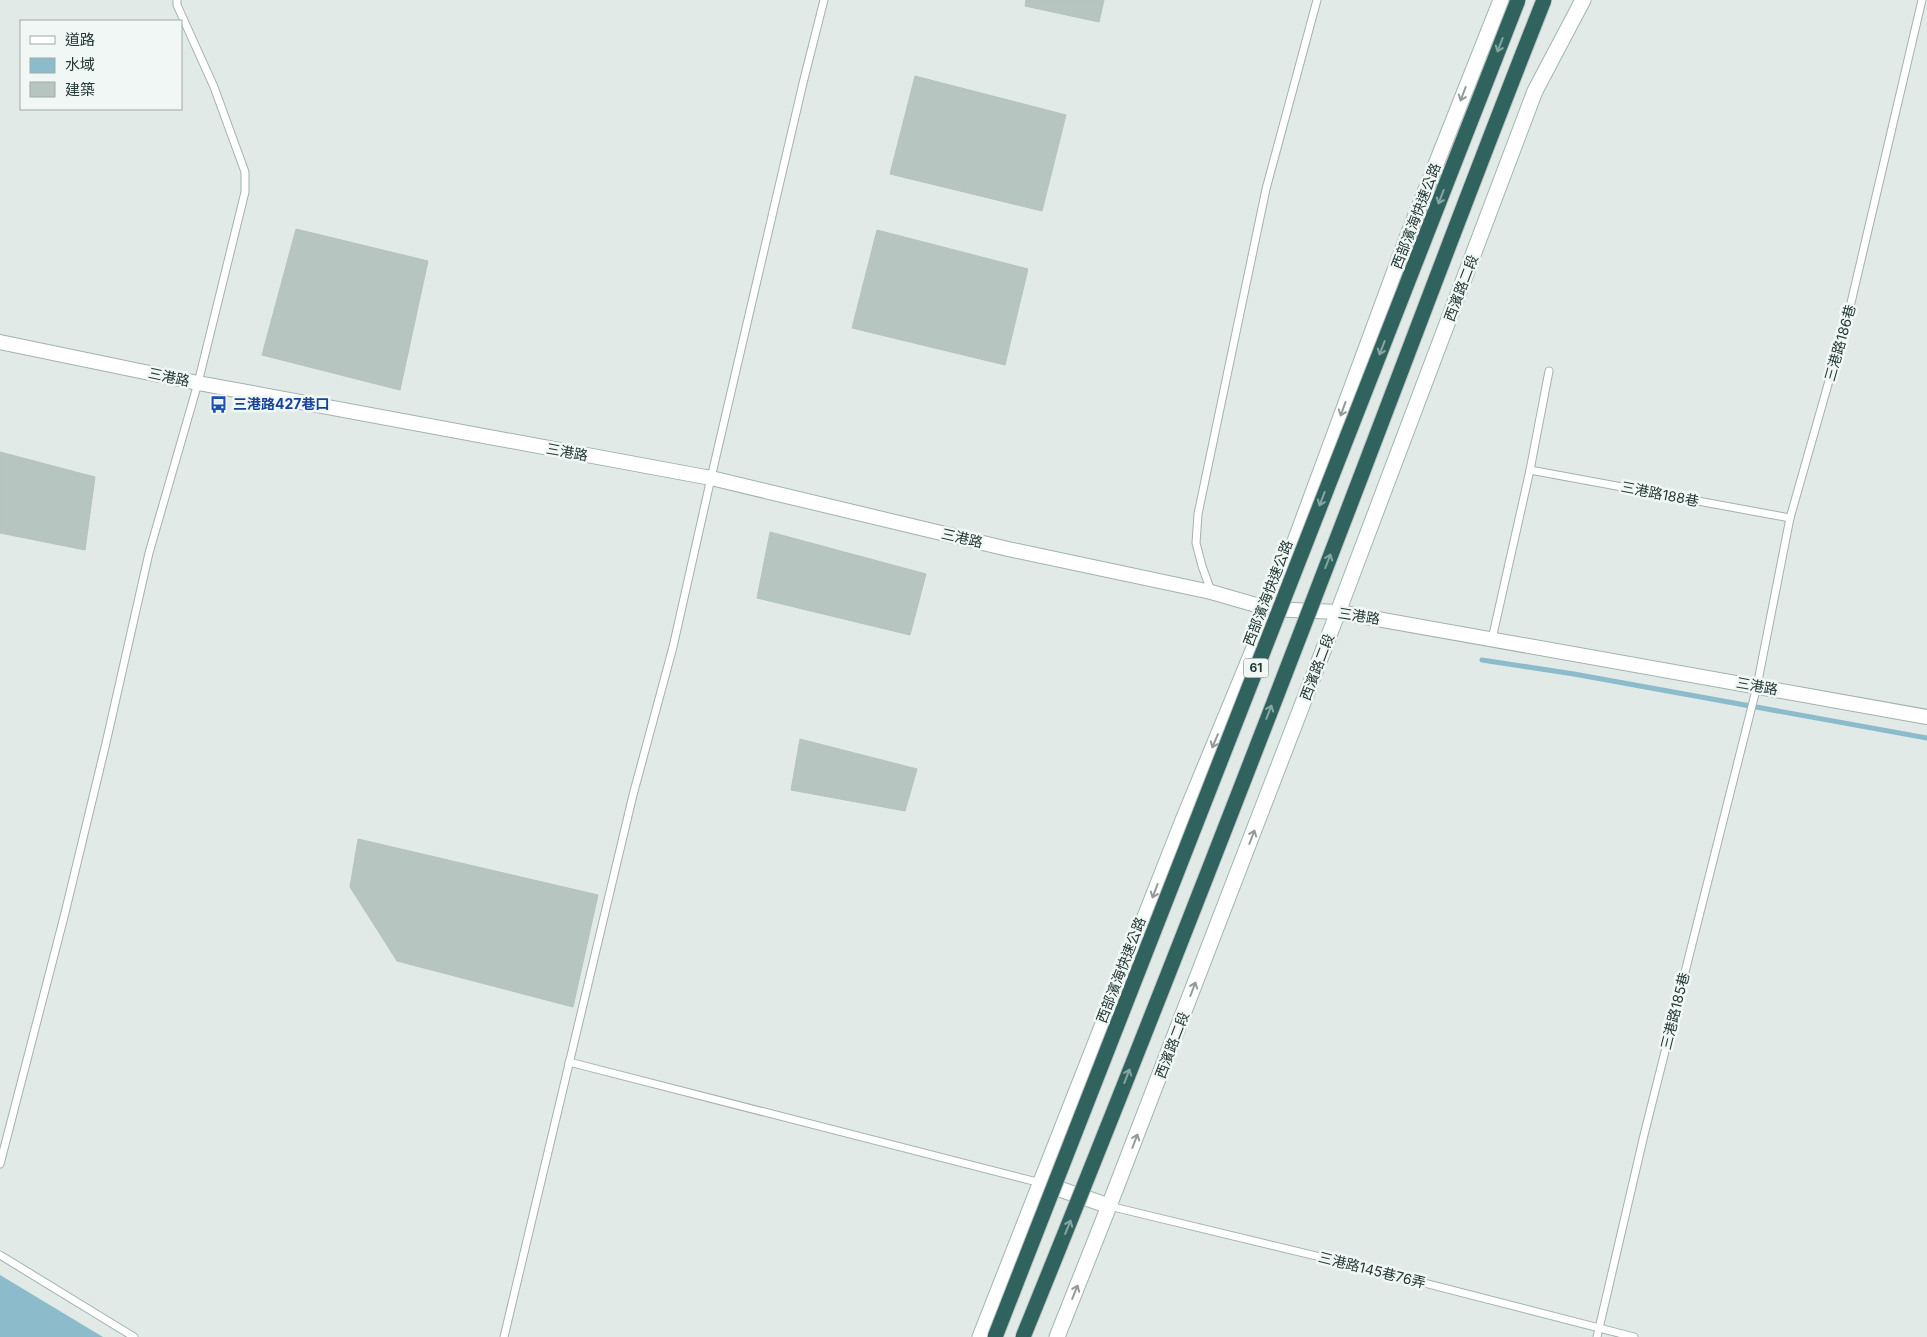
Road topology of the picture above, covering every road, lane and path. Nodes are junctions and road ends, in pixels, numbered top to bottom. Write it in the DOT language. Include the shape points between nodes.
graph roads {
  1 [pos="177,0"];
  2 [pos="824,0"];
  3 [pos="1317,0"];
  4 [pos="1501,0"];
  5 [pos="1518,0"];
  6 [pos="1544,0"];
  7 [pos="1583,0"];
  8 [pos="1922,0"];
  9 [pos="0,342"];
  10 [pos="1549,371"];
  11 [pos="198,383"];
  12 [pos="1530,470"];
  13 [pos="711,478"];
  14 [pos="1790,518"];
  15 [pos="1212,592"];
  16 [pos="1270,609"];
  17 [pos="1338,612"];
  18 [pos="1492,639"];
  19 [pos="1757,686"];
  20 [pos="1927,717"];
  21 [pos="569,1062"];
  22 [pos="0,1164"];
  23 [pos="1041,1183"];
  24 [pos="1109,1206"];
  25 [pos="0,1255"];
  26 [pos="1599,1329"];
  27 [pos="134,1337"];
  28 [pos="504,1337"];
  29 [pos="980,1337"];
  30 [pos="995,1337"];
  31 [pos="1023,1337"];
  32 [pos="1057,1337"];
  33 [pos="1597,1337"];
  34 [pos="1634,1337"];
  1 -- 11 [label="lane" via="245,172 245,192"];
  2 -- 13 [label="lane"];
  3 -- 15 [label="lane" via="1266,189 1198,514 1196,543"];
  4 -- 16 [label="street, one-way" via="1408,235"];
  5 -- 30 [label="highway, 西部濱海快速公路 / 61, one-way, bridge"];
  31 -- 6 [label="highway, 61, one-way, bridge" via="1349,508"];
  7 -- 17 [label="street, 西濱路二段" via="1536,91"];
  8 -- 14 [label="lane, 三港路186巷" via="1850,307"];
  9 -- 11 [label="street, 三港路"];
  10 -- 12 [label="lane"];
  11 -- 13 [label="street, 三港路"];
  11 -- 22 [label="lane" via="149,553 102,762"];
  12 -- 14 [label="lane, 三港路188巷"];
  12 -- 18 [label="lane"];
  13 -- 15 [label="street, 三港路" via="1008,549"];
  13 -- 21 [label="lane" via="673,647 633,795"];
  14 -- 19 [label="lane, 三港路186巷"];
  15 -- 16 [label="street, 三港路"];
  16 -- 17 [label="street, 三港路"];
  16 -- 23 [label="street, one-way" via="1182,820"];
  17 -- 18 [label="street, 三港路"];
  24 -- 17 [label="street, 西濱路二段, one-way"];
  18 -- 19 [label="street, 三港路"];
  19 -- 20 [label="street, 三港路"];
  19 -- 26 [label="lane, 三港路185巷" via="1644,1135"];
  21 -- 23 [label="lane"];
  21 -- 28 [label="lane"];
  23 -- 24 [label="street"];
  23 -- 29 [label="street"];
  24 -- 26 [label="lane, 三港路145巷76弄" via="1362,1266"];
  32 -- 24 [label="street, 西濱路二段, one-way"];
  25 -- 27 [label="lane"];
  26 -- 33 [label="lane, 三港路185巷"];
  26 -- 34 [label="lane, 三港路145巷76弄"];
}
